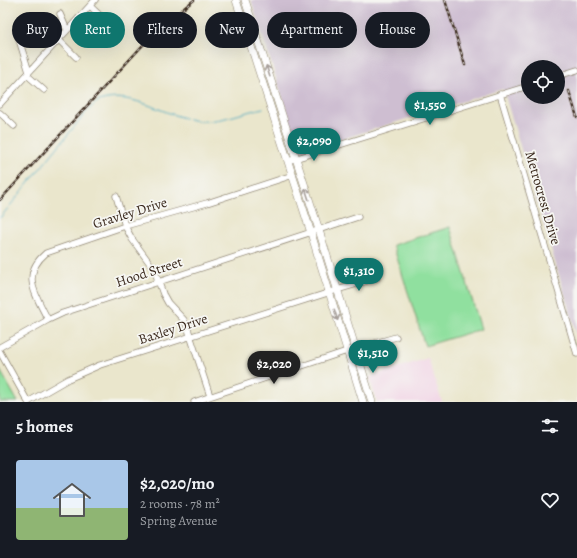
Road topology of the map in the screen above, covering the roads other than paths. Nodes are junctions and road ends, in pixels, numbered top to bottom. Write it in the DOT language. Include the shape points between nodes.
graph roads {
  1 [pos="95,0"];
  2 [pos="236,0"];
  3 [pos="245,0"];
  4 [pos="90,6"];
  5 [pos="96,12"];
  6 [pos="62,19"];
  7 [pos="67,30"];
  8 [pos="62,36"];
  9 [pos="62,43"];
  10 [pos="21,48"];
  11 [pos="51,48"];
  12 [pos="76,57"];
  13 [pos="577,70"];
  14 [pos="28,73"];
  15 [pos="565,74"];
  16 [pos="521,88"];
  17 [pos="44,90"];
  18 [pos="500,94"];
  19 [pos="0,104"];
  20 [pos="0,113"];
  21 [pos="14,126"];
  22 [pos="296,158"];
  23 [pos="288,161"];
  24 [pos="293,175"];
  25 [pos="116,196"];
  26 [pos="358,217"];
  27 [pos="126,226"];
  28 [pos="319,230"];
  29 [pos="311,233"];
  30 [pos="377,278"];
  31 [pos="158,282"];
  32 [pos="337,290"];
  33 [pos="329,292"];
  34 [pos="48,320"];
  35 [pos="190,337"];
  36 [pos="396,337"];
  37 [pos="0,347"];
  38 [pos="355,348"];
  39 [pos="347,351"];
  40 [pos="0,352"];
  41 [pos="577,354"];
  42 [pos="210,396"];
  43 [pos="28,402"];
  44 [pos="194,402"];
  45 [pos="363,402"];
  46 [pos="372,402"];
  1 -- 4 [label="street"];
  2 -- 23 [label="main road"];
  22 -- 3 [label="main road, one-way"];
  4 -- 5 [label="street"];
  4 -- 7 [label="street"];
  6 -- 7 [label="street"];
  7 -- 8 [label="street"];
  9 -- 12 [label="street"];
  10 -- 14 [label="street"];
  11 -- 14 [label="street"];
  13 -- 15 [label="street"];
  14 -- 17 [label="street"];
  14 -- 19 [label="street"];
  16 -- 18 [label="street"];
  18 -- 22 [label="street"];
  18 -- 41 [label="street, Metrocrest Drive"];
  20 -- 21 [label="street"];
  22 -- 23 [label="street"];
  28 -- 22 [label="main road, one-way"];
  23 -- 24 [label="main road"];
  24 -- 27 [label="street, Gravley Drive"];
  24 -- 29 [label="main road"];
  25 -- 27 [label="street"];
  26 -- 28 [label="street, Hood Street"];
  27 -- 31 [label="street" via="137,248 154,269"];
  27 -- 34 [label="street, Gravley Drive" via="46,253 39,258 32,271 32,285"];
  28 -- 29 [label="street, Hood Street"];
  28 -- 32 [label="main road"];
  29 -- 31 [label="street, Hood Street"];
  29 -- 33 [label="main road"];
  30 -- 32 [label="street, Baxley Drive"];
  31 -- 34 [label="street, Hood Street" via="63,312"];
  31 -- 35 [label="street" via="168,303 184,320"];
  32 -- 33 [label="street, Baxley Drive"];
  32 -- 38 [label="main road"];
  33 -- 35 [label="street, Baxley Drive"];
  33 -- 39 [label="main road, one-way"];
  34 -- 37 [label="street, Hood Street"];
  35 -- 42 [label="street"];
  35 -- 43 [label="street, Baxley Drive" via="86,370"];
  36 -- 38 [label="street"];
  38 -- 39 [label="street"];
  38 -- 46 [label="main road"];
  39 -- 42 [label="street"];
  39 -- 45 [label="main road"];
  40 -- 43 [label="street"];
  42 -- 44 [label="street"];
}
